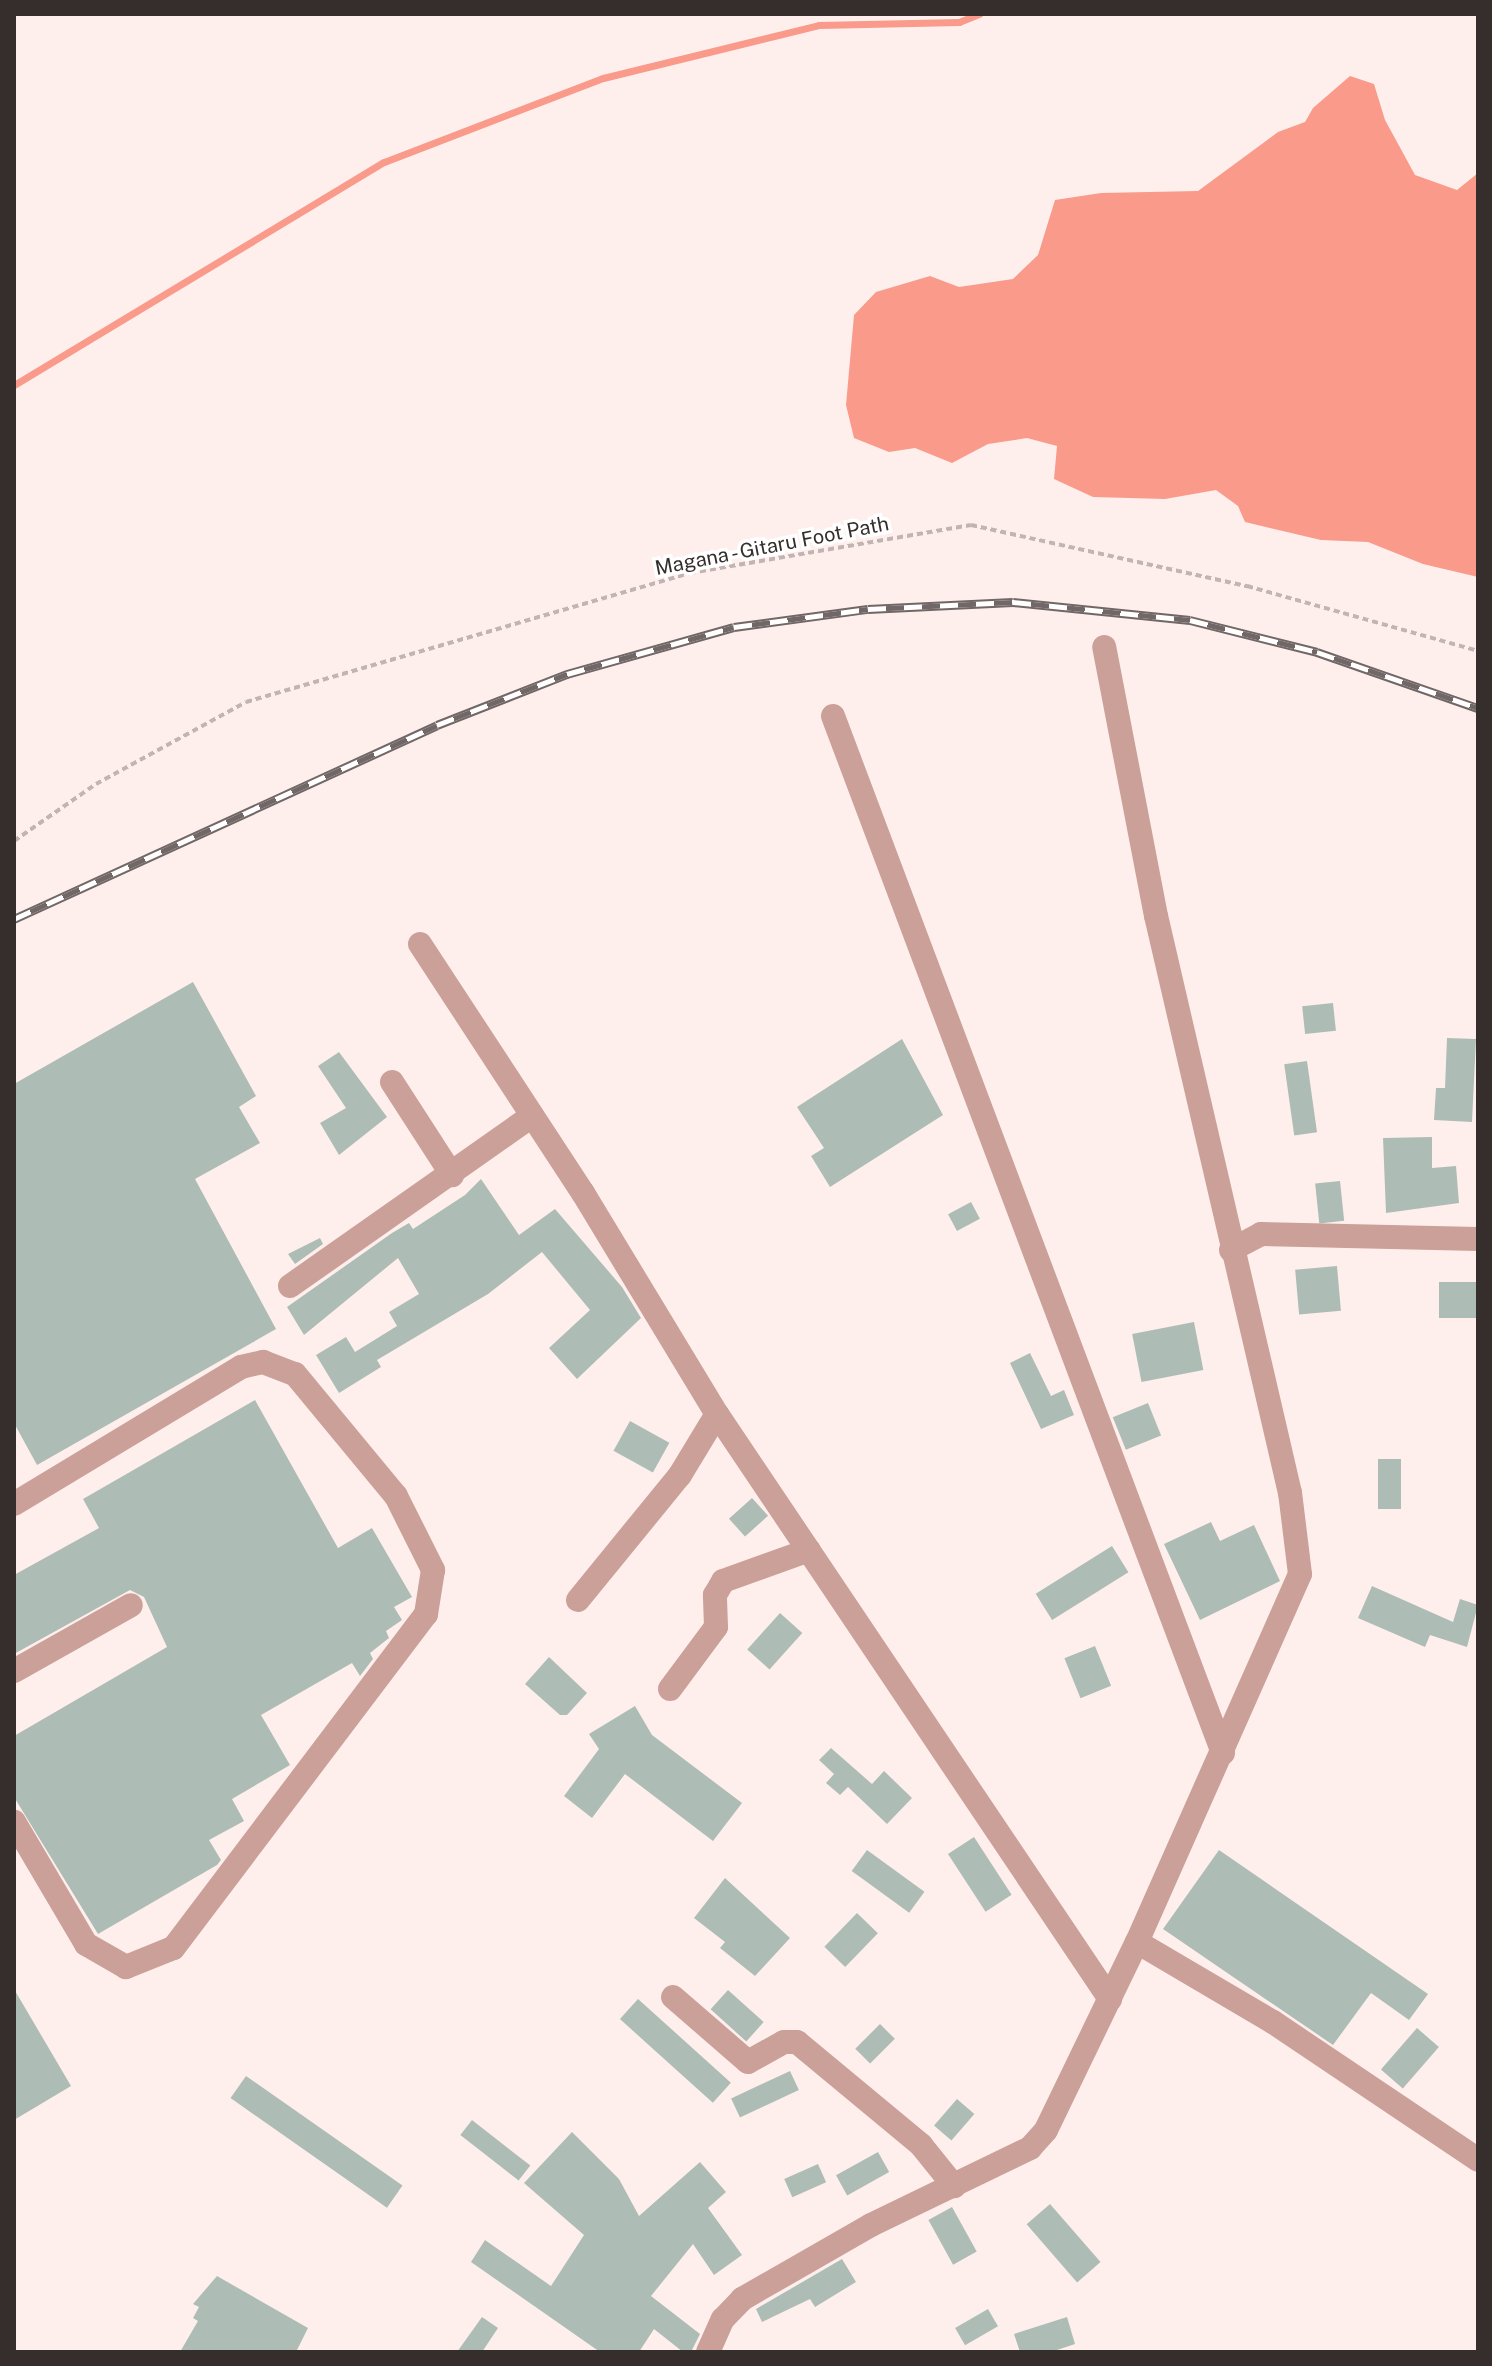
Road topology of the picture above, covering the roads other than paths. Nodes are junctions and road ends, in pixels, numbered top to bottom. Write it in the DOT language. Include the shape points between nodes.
graph roads {
  1 [pos="1104,647"];
  2 [pos="833,716"];
  3 [pos="420,944"];
  4 [pos="392,1082"];
  5 [pos="532,1116"];
  6 [pos="452,1175"];
  7 [pos="1478,1239"];
  8 [pos="1231,1250"];
  9 [pos="290,1286"];
  10 [pos="717,1414"];
  11 [pos="16,1499"];
  12 [pos="809,1550"];
  13 [pos="578,1600"];
  14 [pos="131,1605"];
  15 [pos="14,1671"];
  16 [pos="670,1689"];
  17 [pos="1223,1753"];
  18 [pos="14,1822"];
  19 [pos="1137,1942"];
  20 [pos="673,1997"];
  21 [pos="1110,1999"];
  22 [pos="1478,2160"];
  23 [pos="954,2186"];
  24 [pos="708,2352"];
  1 -- 8 [label="street" via="1156,916"];
  2 -- 17 [label="street"];
  3 -- 5 [label="street"];
  4 -- 6 [label="street"];
  5 -- 6 [label="street"];
  5 -- 10 [label="street"];
  6 -- 9 [label="street"];
  7 -- 8 [label="street" via="1261,1234"];
  8 -- 17 [label="street" via="1301,1559 1293,1600"];
  10 -- 12 [label="street"];
  10 -- 13 [label="street" via="680,1475"];
  11 -- 18 [label="street" via="241,1367 263,1362 295,1374 396,1496 433,1570 433,1588 426,1614 410,1637 173,1948 126,1967 86,1944"];
  12 -- 16 [label="street" via="723,1581 715,1595 716,1627"];
  12 -- 21 [label="street"];
  14 -- 15 [label="street"];
  17 -- 19 [label="street"];
  19 -- 21 [label="street"];
  19 -- 22 [label="street" via="1273,2022"];
  20 -- 23 [label="street" via="748,2062 784,2042 797,2042 921,2145"];
  21 -- 23 [label="street" via="1046,2130 1030,2148"];
  23 -- 24 [label="street" via="871,2225 742,2299 723,2319"];
}
